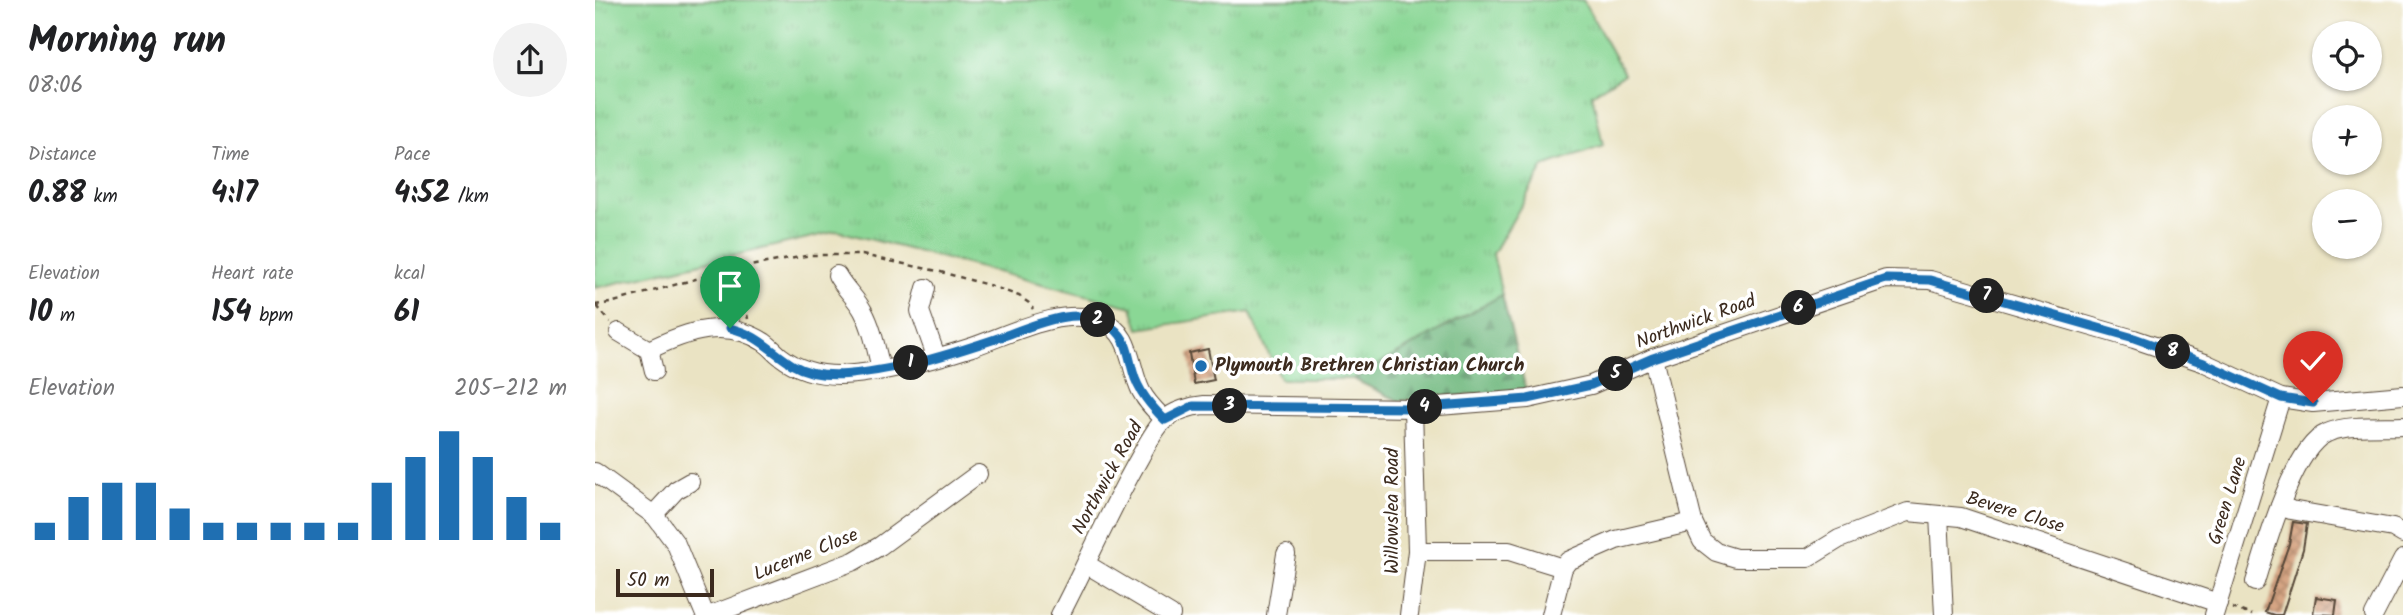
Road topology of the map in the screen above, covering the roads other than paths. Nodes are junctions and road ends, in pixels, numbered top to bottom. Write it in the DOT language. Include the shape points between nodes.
graph roads {
  1 [pos="837,275"];
  2 [pos="723,281"];
  3 [pos="926,288"];
  4 [pos="730,328"];
  5 [pos="619,332"];
  6 [pos="649,350"];
  7 [pos="936,356"];
  8 [pos="1653,358"];
  9 [pos="881,369"];
  10 [pos="654,372"];
  11 [pos="2403,395"];
  12 [pos="2281,398"];
  13 [pos="1413,408"];
  14 [pos="1165,420"];
  15 [pos="2403,426"];
  16 [pos="595,472"];
  17 [pos="978,474"];
  18 [pos="690,481"];
  19 [pos="2280,506"];
  20 [pos="653,515"];
  21 [pos="1939,515"];
  22 [pos="1693,522"];
  23 [pos="2403,534"];
  24 [pos="1417,551"];
  25 [pos="1286,554"];
  26 [pos="2403,559"];
  27 [pos="1086,564"];
  28 [pos="1563,568"];
  29 [pos="2255,582"];
  30 [pos="2216,609"];
  31 [pos="705,615"];
  32 [pos="711,615"];
  33 [pos="1060,615"];
  34 [pos="1171,615"];
  35 [pos="1276,615"];
  36 [pos="1409,615"];
  37 [pos="1551,615"];
  38 [pos="1944,615"];
  39 [pos="2374,615"];
  1 -- 9 [label="street" via="862,309"];
  2 -- 4 [label="street"];
  3 -- 7 [label="street" via="920,311"];
  4 -- 6 [label="street" via="681,335"];
  4 -- 9 [label="street" via="766,343 809,372 840,375"];
  5 -- 6 [label="street"];
  6 -- 10 [label="street"];
  7 -- 9 [label="street"];
  7 -- 14 [label="street" via="1065,317 1104,321 1118,331 1142,393"];
  8 -- 12 [label="street, Northwick Road" via="1886,279 1930,280 2134,338"];
  8 -- 13 [label="street, Northwick Road" via="1591,385 1528,399"];
  8 -- 22 [label="street, Bevere Close"];
  11 -- 12 [label="street, Northwick Road" via="2313,403"];
  12 -- 30 [label="street, Green Lane"];
  13 -- 14 [label="street, Northwick Road" via="1204,405"];
  13 -- 24 [label="street, Willowslea Road"];
  14 -- 27 [label="street, Northwick Road" via="1105,521"];
  15 -- 19 [label="street" via="2328,432 2316,440 2287,484"];
  16 -- 20 [label="street"];
  17 -- 32 [label="street, Lucerne Close" via="854,561"];
  18 -- 20 [label="street"];
  19 -- 23 [label="street" via="2393,528"];
  19 -- 29 [label="street"];
  20 -- 31 [label="street" via="676,544"];
  21 -- 22 [label="street, Bevere Close" via="1908,512 1808,558 1736,558 1716,552 1702,541"];
  21 -- 30 [label="street, Bevere Close" via="1961,517"];
  21 -- 38 [label="street"];
  22 -- 28 [label="street" via="1616,540 1568,561"];
  24 -- 28 [label="street" via="1509,551"];
  24 -- 36 [label="street, Willowslea Road"];
  25 -- 35 [label="street"];
  26 -- 39 [label="street"];
  27 -- 33 [label="street, Northwick Road"];
  27 -- 34 [label="street"];
  28 -- 37 [label="street"];
}
